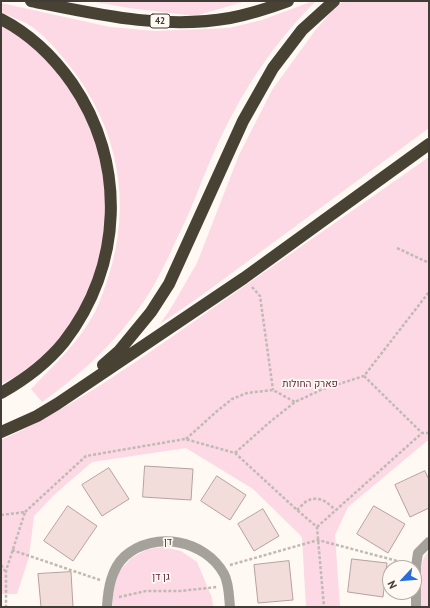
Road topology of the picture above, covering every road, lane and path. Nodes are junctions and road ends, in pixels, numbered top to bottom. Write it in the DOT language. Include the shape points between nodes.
graph roads {
  1 [pos="31,1"];
  2 [pos="288,1"];
  3 [pos="334,1"];
  4 [pos="1,19"];
  5 [pos="429,144"];
  6 [pos="397,248"];
  7 [pos="429,263"];
  8 [pos="244,278"];
  9 [pos="429,292"];
  10 [pos="364,376"];
  11 [pos="273,390"];
  12 [pos="1,393"];
  13 [pos="69,395"];
  14 [pos="294,402"];
  15 [pos="1,432"];
  16 [pos="422,433"];
  17 [pos="429,433"];
  18 [pos="185,439"];
  19 [pos="235,453"];
  20 [pos="297,510"];
  21 [pos="335,510"];
  22 [pos="25,512"];
  23 [pos="1,515"];
  24 [pos="316,527"];
  25 [pos="318,540"];
  26 [pos="429,542"];
  27 [pos="12,550"];
  28 [pos="393,560"];
  29 [pos="417,560"];
  30 [pos="1,566"];
  31 [pos="220,568"];
  32 [pos="6,571"];
  33 [pos="110,583"];
  34 [pos="228,586"];
  35 [pos="107,603"];
  36 [pos="6,607"];
  37 [pos="230,607"];
  38 [pos="324,607"];
  1 -- 2 [label="highway, 42" via="99,14 163,22 229,18"];
  3 -- 13 [label="highway" via="302,30 273,68 243,121 169,284 152,312 119,351"];
  4 -- 12 [label="highway" via="39,45 82,98 97,127 111,187 107,248 87,308 63,343 47,360"];
  5 -- 8 [label="highway"];
  6 -- 7 [label="path"];
  8 -- 11 [label="path" via="260,296"];
  8 -- 13 [label="highway"];
  9 -- 10 [label="path"];
  10 -- 14 [label="path" via="323,389"];
  10 -- 16 [label="path"];
  11 -- 14 [label="path"];
  11 -- 18 [label="path" via="247,393 232,399"];
  13 -- 15 [label="highway" via="37,416"];
  14 -- 19 [label="path"];
  16 -- 17 [label="path"];
  16 -- 21 [label="path"];
  18 -- 19 [label="path"];
  18 -- 22 [label="path" via="86,456"];
  19 -- 20 [label="path"];
  20 -- 21 [label="path" via="306,501 314,500 327,501"];
  20 -- 24 [label="path"];
  21 -- 24 [label="path"];
  22 -- 23 [label="path"];
  22 -- 27 [label="path"];
  24 -- 25 [label="path"];
  25 -- 28 [label="path"];
  25 -- 31 [label="path"];
  25 -- 38 [label="path"];
  26 -- 29 [label="street" via="418,553"];
  27 -- 32 [label="path"];
  27 -- 33 [label="path"];
  30 -- 32 [label="path"];
  31 -- 33 [label="street, דן" via="210,556 193,546 180,542 157,542 136,549 125,557 118,565"];
  31 -- 34 [label="street, דן"];
  32 -- 36 [label="path"];
  33 -- 35 [label="street, דן"];
  34 -- 35 [label="path" via="180,591 146,591"];
  34 -- 37 [label="street, דן"];
}
